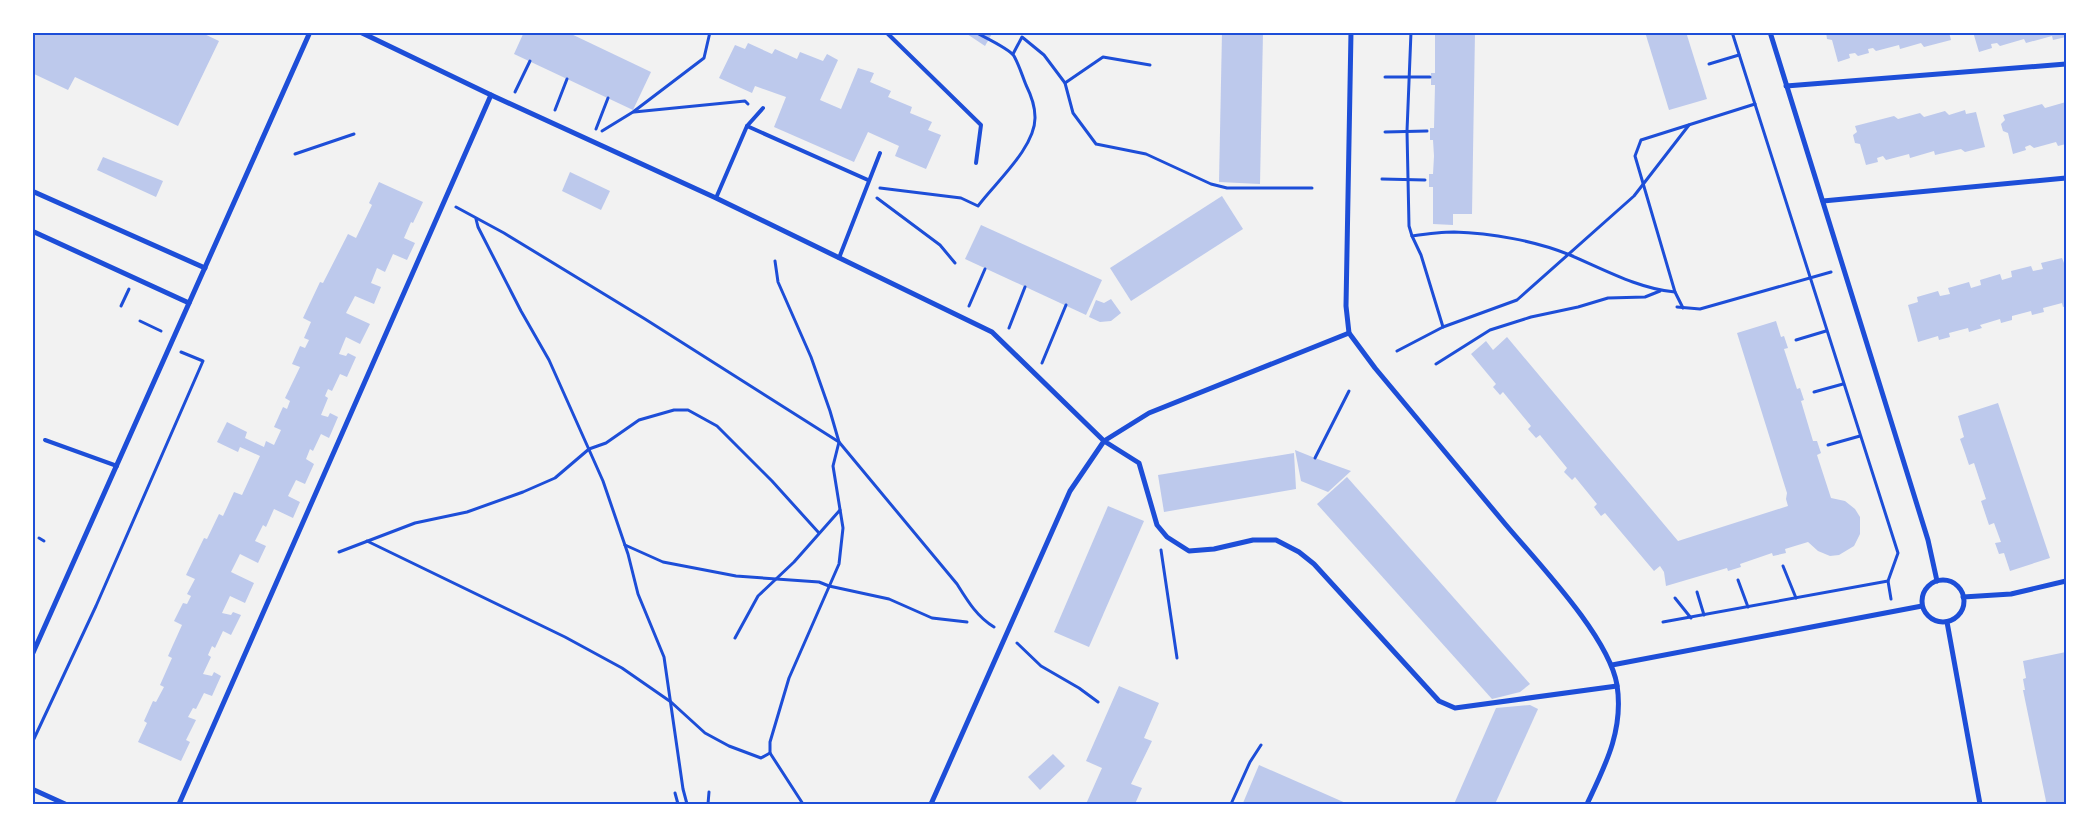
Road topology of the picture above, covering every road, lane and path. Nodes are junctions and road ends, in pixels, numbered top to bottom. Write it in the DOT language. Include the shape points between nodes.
graph roads {
  1 [pos="310,32"];
  2 [pos="360,32"];
  3 [pos="710,32"];
  4 [pos="886,32"];
  5 [pos="975,32"];
  6 [pos="1351,32"];
  7 [pos="1411,32"];
  8 [pos="1732,32"];
  9 [pos="1770,32"];
  10 [pos="1739,55"];
  11 [pos="530,61"];
  12 [pos="1710,64"];
  13 [pos="2066,64"];
  14 [pos="1150,65"];
  15 [pos="1385,77"];
  16 [pos="1409,77"];
  17 [pos="1430,77"];
  18 [pos="567,79"];
  19 [pos="1065,83"];
  20 [pos="1786,86"];
  21 [pos="491,95"];
  22 [pos="608,98"];
  23 [pos="510,104"];
  24 [pos="1755,104"];
  25 [pos="763,108"];
  26 [pos="633,112"];
  27 [pos="758,113"];
  28 [pos="550,122"];
  29 [pos="1689,125"];
  30 [pos="747,126"];
  31 [pos="1408,130"];
  32 [pos="1427,131"];
  33 [pos="1385,132"];
  34 [pos="354,134"];
  35 [pos="594,135"];
  36 [pos="592,142"];
  37 [pos="880,153"];
  38 [pos="295,154"];
  39 [pos="976,163"];
  40 [pos="2066,178"];
  41 [pos="1382,179"];
  42 [pos="868,180"];
  43 [pos="1408,180"];
  44 [pos="1425,180"];
  45 [pos="1644,183"];
  46 [pos="1312,188"];
  47 [pos="864,189"];
  48 [pos="32,190"];
  49 [pos="716,198"];
  50 [pos="445,201"];
  51 [pos="1823,201"];
  52 [pos="476,218"];
  53 [pos="32,231"];
  54 [pos="1412,236"];
  55 [pos="1569,255"];
  56 [pos="839,258"];
  57 [pos="775,261"];
  58 [pos="955,262"];
  59 [pos="205,268"];
  60 [pos="1844,268"];
  61 [pos="985,269"];
  62 [pos="1809,278"];
  63 [pos="1025,287"];
  64 [pos="129,288"];
  65 [pos="1660,291"];
  66 [pos="1675,292"];
  67 [pos="190,303"];
  68 [pos="121,306"];
  69 [pos="1066,306"];
  70 [pos="1677,307"];
  71 [pos="1683,308"];
  72 [pos="964,318"];
  73 [pos="140,321"];
  74 [pos="1442,327"];
  75 [pos="161,331"];
  76 [pos="1826,331"];
  77 [pos="1349,333"];
  78 [pos="1796,340"];
  79 [pos="1003,342"];
  80 [pos="1397,351"];
  81 [pos="203,361"];
  82 [pos="1436,364"];
  83 [pos="1037,375"];
  84 [pos="1843,384"];
  85 [pos="1349,391"];
  86 [pos="1814,392"];
  87 [pos="1860,436"];
  88 [pos="45,440"];
  89 [pos="1104,441"];
  90 [pos="839,442"];
  91 [pos="1828,445"];
  92 [pos="589,449"];
  93 [pos="1315,458"];
  94 [pos="117,466"];
  95 [pos="840,509"];
  96 [pos="1157,525"];
  97 [pos="819,533"];
  98 [pos="39,538"];
  99 [pos="44,541"];
  100 [pos="366,541"];
  101 [pos="625,545"];
  102 [pos="339,552"];
  103 [pos="1782,566"];
  104 [pos="774,579"];
  105 [pos="1738,580"];
  106 [pos="1888,581"];
  107 [pos="1938,581"];
  108 [pos="2066,581"];
  109 [pos="829,586"];
  110 [pos="1697,592"];
  111 [pos="1963,597"];
  112 [pos="1675,598"];
  113 [pos="1796,598"];
  114 [pos="1922,606"];
  115 [pos="1748,607"];
  116 [pos="1894,612"];
  117 [pos="1704,615"];
  118 [pos="1691,618"];
  119 [pos="967,622"];
  120 [pos="1662,622"];
  121 [pos="1947,622"];
  122 [pos="1006,633"];
  123 [pos="735,638"];
  124 [pos="32,655"];
  125 [pos="1177,658"];
  126 [pos="1612,665"];
  127 [pos="1617,686"];
  128 [pos="670,702"];
  129 [pos="1098,702"];
  130 [pos="32,743"];
  131 [pos="1261,745"];
  132 [pos="770,753"];
  133 [pos="32,789"];
  134 [pos="709,792"];
  135 [pos="675,793"];
  136 [pos="65,804"];
  137 [pos="179,804"];
  138 [pos="678,804"];
  139 [pos="687,804"];
  140 [pos="708,804"];
  141 [pos="803,804"];
  142 [pos="931,804"];
  143 [pos="1231,804"];
  144 [pos="1587,804"];
  145 [pos="1980,804"];
  1 -- 59 [label="street"];
  2 -- 21 [label="street"];
  3 -- 26 [label="path" via="704,58"];
  4 -- 39 [label="lane" via="981,125"];
  5 -- 19 [label="path" via="1013,54 1022,37 1044,55"];
  6 -- 77 [label="street" via="1346,306"];
  7 -- 16 [label="path"];
  8 -- 10 [label="path"];
  9 -- 20 [label="street"];
  10 -- 12 [label="path"];
  10 -- 24 [label="path"];
  11 -- 23 [label="path"];
  13 -- 20 [label="street"];
  14 -- 19 [label="path" via="1103,56"];
  15 -- 16 [label="path"];
  16 -- 17 [label="path"];
  16 -- 31 [label="path"];
  18 -- 28 [label="path"];
  19 -- 46 [label="path" via="1073,113 1096,144 1146,154 1211,184 1227,188"];
  20 -- 51 [label="street"];
  21 -- 23 [label="street"];
  21 -- 50 [label="street"];
  22 -- 35 [label="path"];
  23 -- 28 [label="street"];
  24 -- 29 [label="path"];
  24 -- 62 [label="path"];
  25 -- 27 [label="lane"];
  26 -- 27 [label="path" via="745,101"];
  26 -- 35 [label="path"];
  27 -- 30 [label="lane"];
  28 -- 36 [label="street"];
  29 -- 45 [label="path"];
  29 -- 45 [label="path" via="1641,140 1635,156"];
  30 -- 42 [label="lane"];
  30 -- 49 [label="lane"];
  31 -- 32 [label="path"];
  31 -- 33 [label="path"];
  31 -- 43 [label="path"];
  34 -- 38 [label="path"];
  35 -- 36 [label="path"];
  36 -- 49 [label="street"];
  37 -- 42 [label="lane"];
  40 -- 51 [label="street"];
  41 -- 43 [label="path"];
  42 -- 47 [label="lane"];
  43 -- 44 [label="path"];
  43 -- 54 [label="path"];
  45 -- 55 [label="path"];
  45 -- 66 [label="path"];
  47 -- 56 [label="lane"];
  47 -- 58 [label="path" via="940,245"];
  48 -- 59 [label="street"];
  49 -- 56 [label="street"];
  50 -- 52 [label="path"];
  50 -- 137 [label="street"];
  51 -- 60 [label="street"];
  52 -- 90 [label="path" via="645,319"];
  52 -- 92 [label="path" via="512,294 549,360"];
  53 -- 67 [label="street"];
  54 -- 55 [label="path" via="1452,232 1485,234"];
  54 -- 74 [label="path" via="1421,255"];
  55 -- 65 [label="path"];
  55 -- 74 [label="path" via="1517,300"];
  56 -- 72 [label="street"];
  57 -- 90 [label="path" via="778,282 810,357"];
  59 -- 67 [label="street"];
  60 -- 62 [label="path"];
  60 -- 107 [label="street"];
  61 -- 72 [label="path"];
  62 -- 71 [label="path" via="1700,309"];
  62 -- 76 [label="path"];
  63 -- 79 [label="path"];
  64 -- 68 [label="path"];
  65 -- 66 [label="path"];
  65 -- 82 [label="path" via="1645,297 1608,298 1490,330"];
  66 -- 71 [label="path"];
  67 -- 94 [label="street"];
  69 -- 83 [label="path"];
  70 -- 71 [label="path"];
  72 -- 79 [label="street" via="992,332"];
  73 -- 75 [label="path"];
  74 -- 80 [label="path"];
  76 -- 78 [label="path"];
  76 -- 84 [label="path"];
  77 -- 89 [label="street" via="1149,413"];
  77 -- 126 [label="street" via="1579,613"];
  79 -- 83 [label="street"];
  81 -- 130 [label="path"];
  83 -- 89 [label="street"];
  84 -- 86 [label="path"];
  84 -- 87 [label="path"];
  85 -- 93 [label="path"];
  87 -- 91 [label="path"];
  87 -- 106 [label="path" via="1898,553"];
  88 -- 94 [label="lane"];
  89 -- 96 [label="street" via="1139,463"];
  89 -- 122 [label="street" via="1070,491"];
  90 -- 95 [label="path" via="833,466"];
  90 -- 122 [label="path" via="957,584 971,606 988,623"];
  92 -- 97 [label="path" via="639,420 674,410 688,410 717,426"];
  92 -- 100 [label="path" via="555,478 523,492 467,512 415,523"];
  92 -- 101 [label="path"];
  94 -- 124 [label="street"];
  95 -- 97 [label="path"];
  95 -- 109 [label="path" via="843,528 839,564"];
  96 -- 125 [label="path"];
  96 -- 127 [label="street" via="1189,551 1253,540 1276,540 1299,552 1314,564 1438,701 1455,708"];
  97 -- 104 [label="path"];
  98 -- 99 [label="path"];
  100 -- 102 [label="path"];
  100 -- 128 [label="path" via="565,637 622,668"];
  101 -- 104 [label="path" via="664,562 736,576"];
  101 -- 128 [label="path" via="638,594 664,657"];
  103 -- 113 [label="path"];
  104 -- 109 [label="path" via="819,582"];
  104 -- 123 [label="path" via="758,596"];
  105 -- 115 [label="path"];
  106 -- 113 [label="path"];
  106 -- 116 [label="path"];
  107 -- 111 [label="street" via="1956,585"];
  107 -- 114 [label="street" via="1925,590"];
  108 -- 111 [label="street" via="2011,594"];
  109 -- 119 [label="path" via="889,599 932,618"];
  109 -- 132 [label="path" via="789,678 770,742"];
  110 -- 117 [label="path"];
  111 -- 121 [label="street" via="1962,610"];
  112 -- 118 [label="path"];
  113 -- 115 [label="path"];
  114 -- 116 [label="street"];
  114 -- 121 [label="street" via="1928,617"];
  115 -- 117 [label="path"];
  116 -- 126 [label="street"];
  117 -- 118 [label="path"];
  118 -- 120 [label="path"];
  121 -- 145 [label="street"];
  122 -- 129 [label="path" via="1041,666"];
  122 -- 142 [label="street"];
  126 -- 127 [label="street"];
  127 -- 144 [label="street" via="1619,708 1611,752"];
  128 -- 132 [label="path" via="706,734 729,746 761,758"];
  128 -- 139 [label="path"];
  131 -- 143 [label="path"];
  132 -- 141 [label="path"];
  133 -- 136 [label="street"];
  134 -- 140 [label="path"];
  135 -- 138 [label="path"];
}
